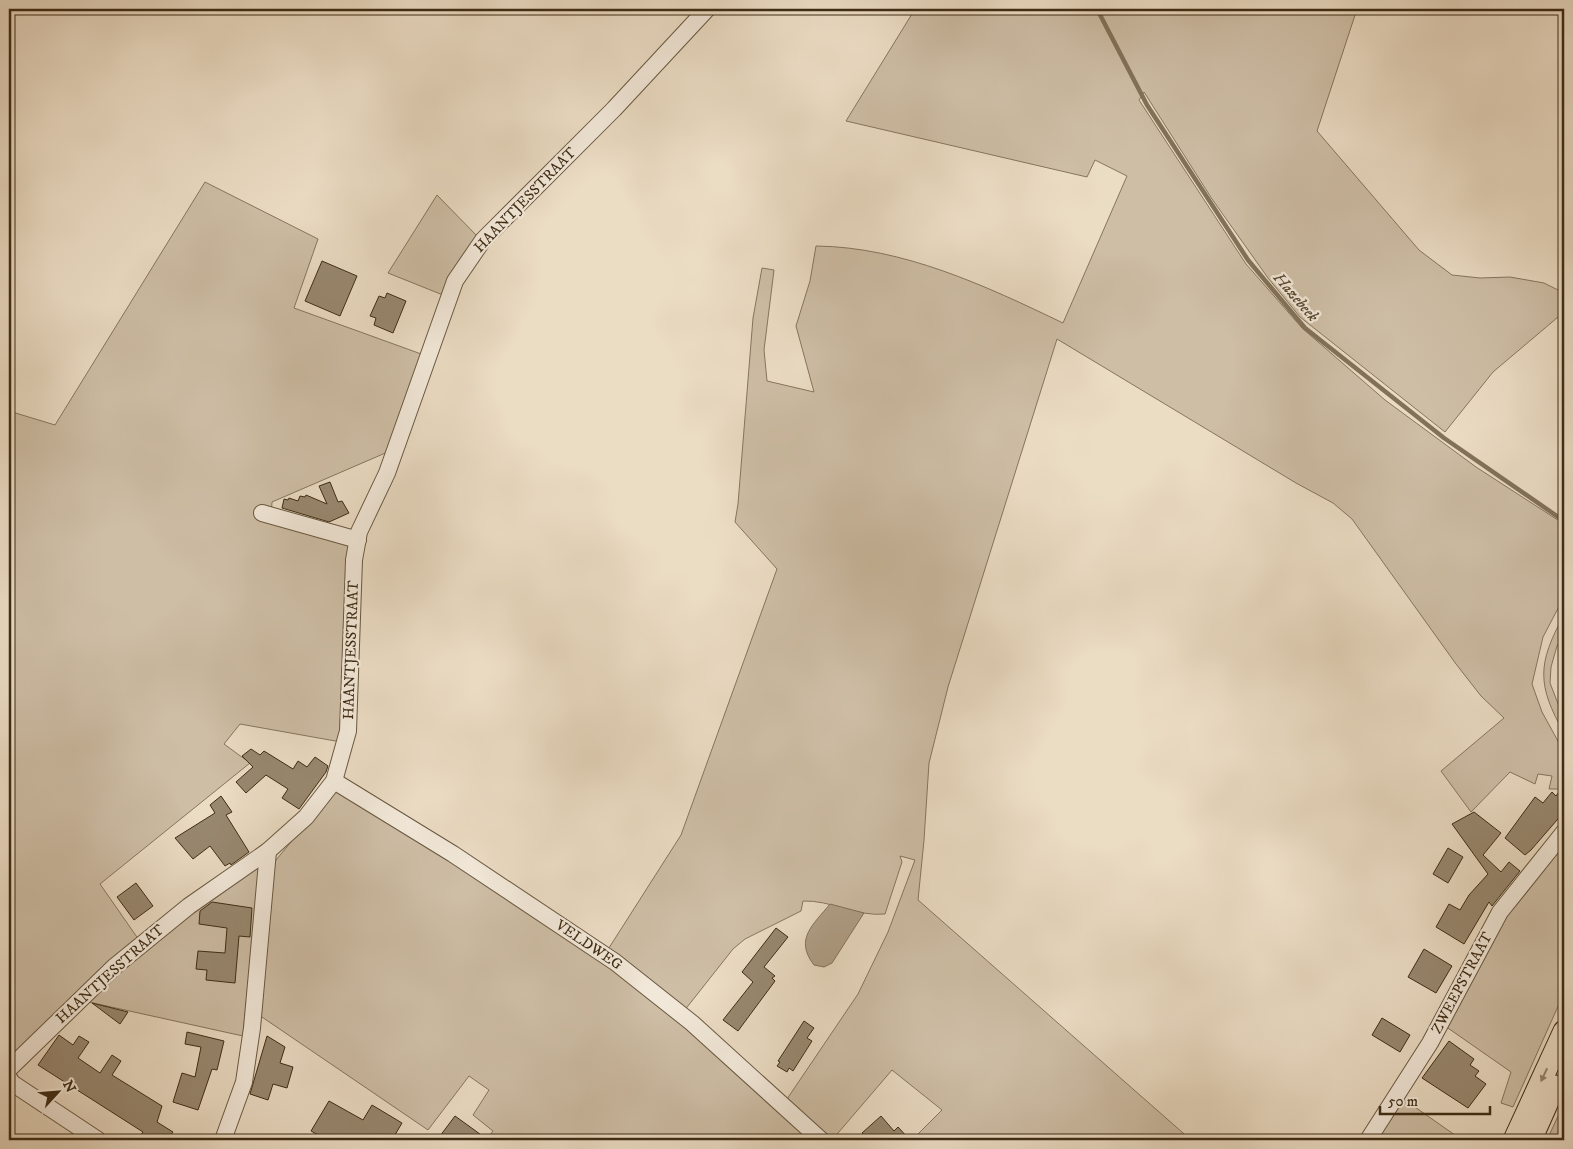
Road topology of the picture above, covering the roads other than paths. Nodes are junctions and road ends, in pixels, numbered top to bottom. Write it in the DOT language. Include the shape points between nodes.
graph roads {
  1 [pos="707,9"];
  2 [pos="262,513"];
  3 [pos="358,540"];
  4 [pos="334,781"];
  5 [pos="1564,832"];
  6 [pos="268,852"];
  7 [pos="1564,1031"];
  8 [pos="1564,1066"];
  9 [pos="9,1070"];
  10 [pos="9,1078"];
  11 [pos="98,1140"];
  12 [pos="223,1140"];
  13 [pos="821,1140"];
  14 [pos="1368,1140"];
  15 [pos="1514,1140"];
  16 [pos="1530,1140"];
  1 -- 3 [label="street, HAANTJESSTRAAT" via="614,109 483,240 455,281 387,473"];
  2 -- 3 [label="street"];
  3 -- 4 [label="street, HAANTJESSTRAAT" via="354,560 348,731"];
  4 -- 6 [label="street, HAANTJESSTRAAT" via="306,816"];
  4 -- 13 [label="street, VELDWEG" via="453,854 615,962 692,1023"];
  5 -- 14 [label="street, ZWEEPSTRAAT" via="1500,912 1430,1043"];
  6 -- 9 [label="street, HAANTJESSTRAAT" via="189,906 114,967"];
  6 -- 12 [label="street" via="244,1082"];
  7 -- 15 [label="main road, one-way"];
  8 -- 16 [label="main road"];
  10 -- 11 [label="street"];
}
